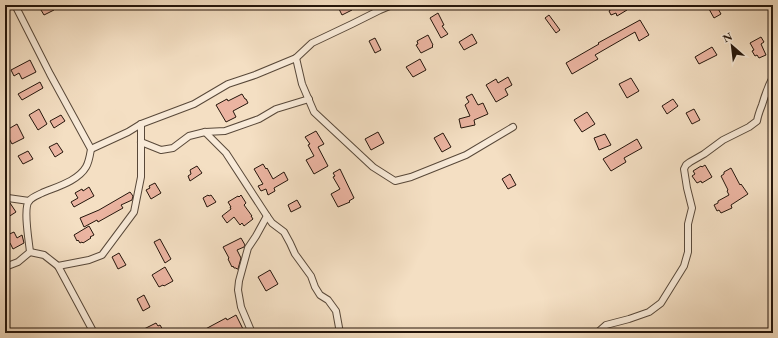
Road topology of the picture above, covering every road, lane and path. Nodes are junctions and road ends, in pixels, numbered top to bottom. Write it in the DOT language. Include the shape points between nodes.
graph roads {
  1 [pos="16,5"];
  2 [pos="392,5"];
  3 [pos="296,58"];
  4 [pos="773,77"];
  5 [pos="309,99"];
  6 [pos="141,124"];
  7 [pos="513,127"];
  8 [pos="205,132"];
  9 [pos="141,142"];
  10 [pos="90,149"];
  11 [pos="5,199"];
  12 [pos="29,201"];
  13 [pos="267,216"];
  14 [pos="30,252"];
  15 [pos="58,266"];
  16 [pos="5,268"];
  17 [pos="94,333"];
  18 [pos="252,333"];
  19 [pos="340,333"];
  20 [pos="597,333"];
  1 -- 10 [label="street"];
  2 -- 3 [label="street" via="312,44"];
  3 -- 5 [label="street" via="302,84"];
  3 -- 6 [label="street" via="228,84 194,104"];
  4 -- 20 [label="street" via="765,93 757,121 723,140 690,162 684,169 692,208 688,224 688,252 684,266 661,303 649,312 606,325"];
  5 -- 7 [label="street" via="314,112 373,167 395,181 466,155"];
  5 -- 8 [label="street" via="276,109 259,119 225,131"];
  6 -- 9 [label="street"];
  6 -- 10 [label="street"];
  8 -- 9 [label="street" via="189,136 173,148 161,150"];
  8 -- 13 [label="street" via="226,153"];
  9 -- 15 [label="street" via="141,177 134,212 102,255"];
  10 -- 12 [label="street" via="89,160 80,175"];
  11 -- 12 [label="street"];
  12 -- 14 [label="street" via="26,210"];
  13 -- 18 [label="street" via="248,248 239,280 241,307"];
  13 -- 19 [label="street" via="284,232 320,295 328,300 336,311"];
  14 -- 15 [label="street" via="44,255"];
  14 -- 16 [label="street"];
  15 -- 17 [label="street"];
}
